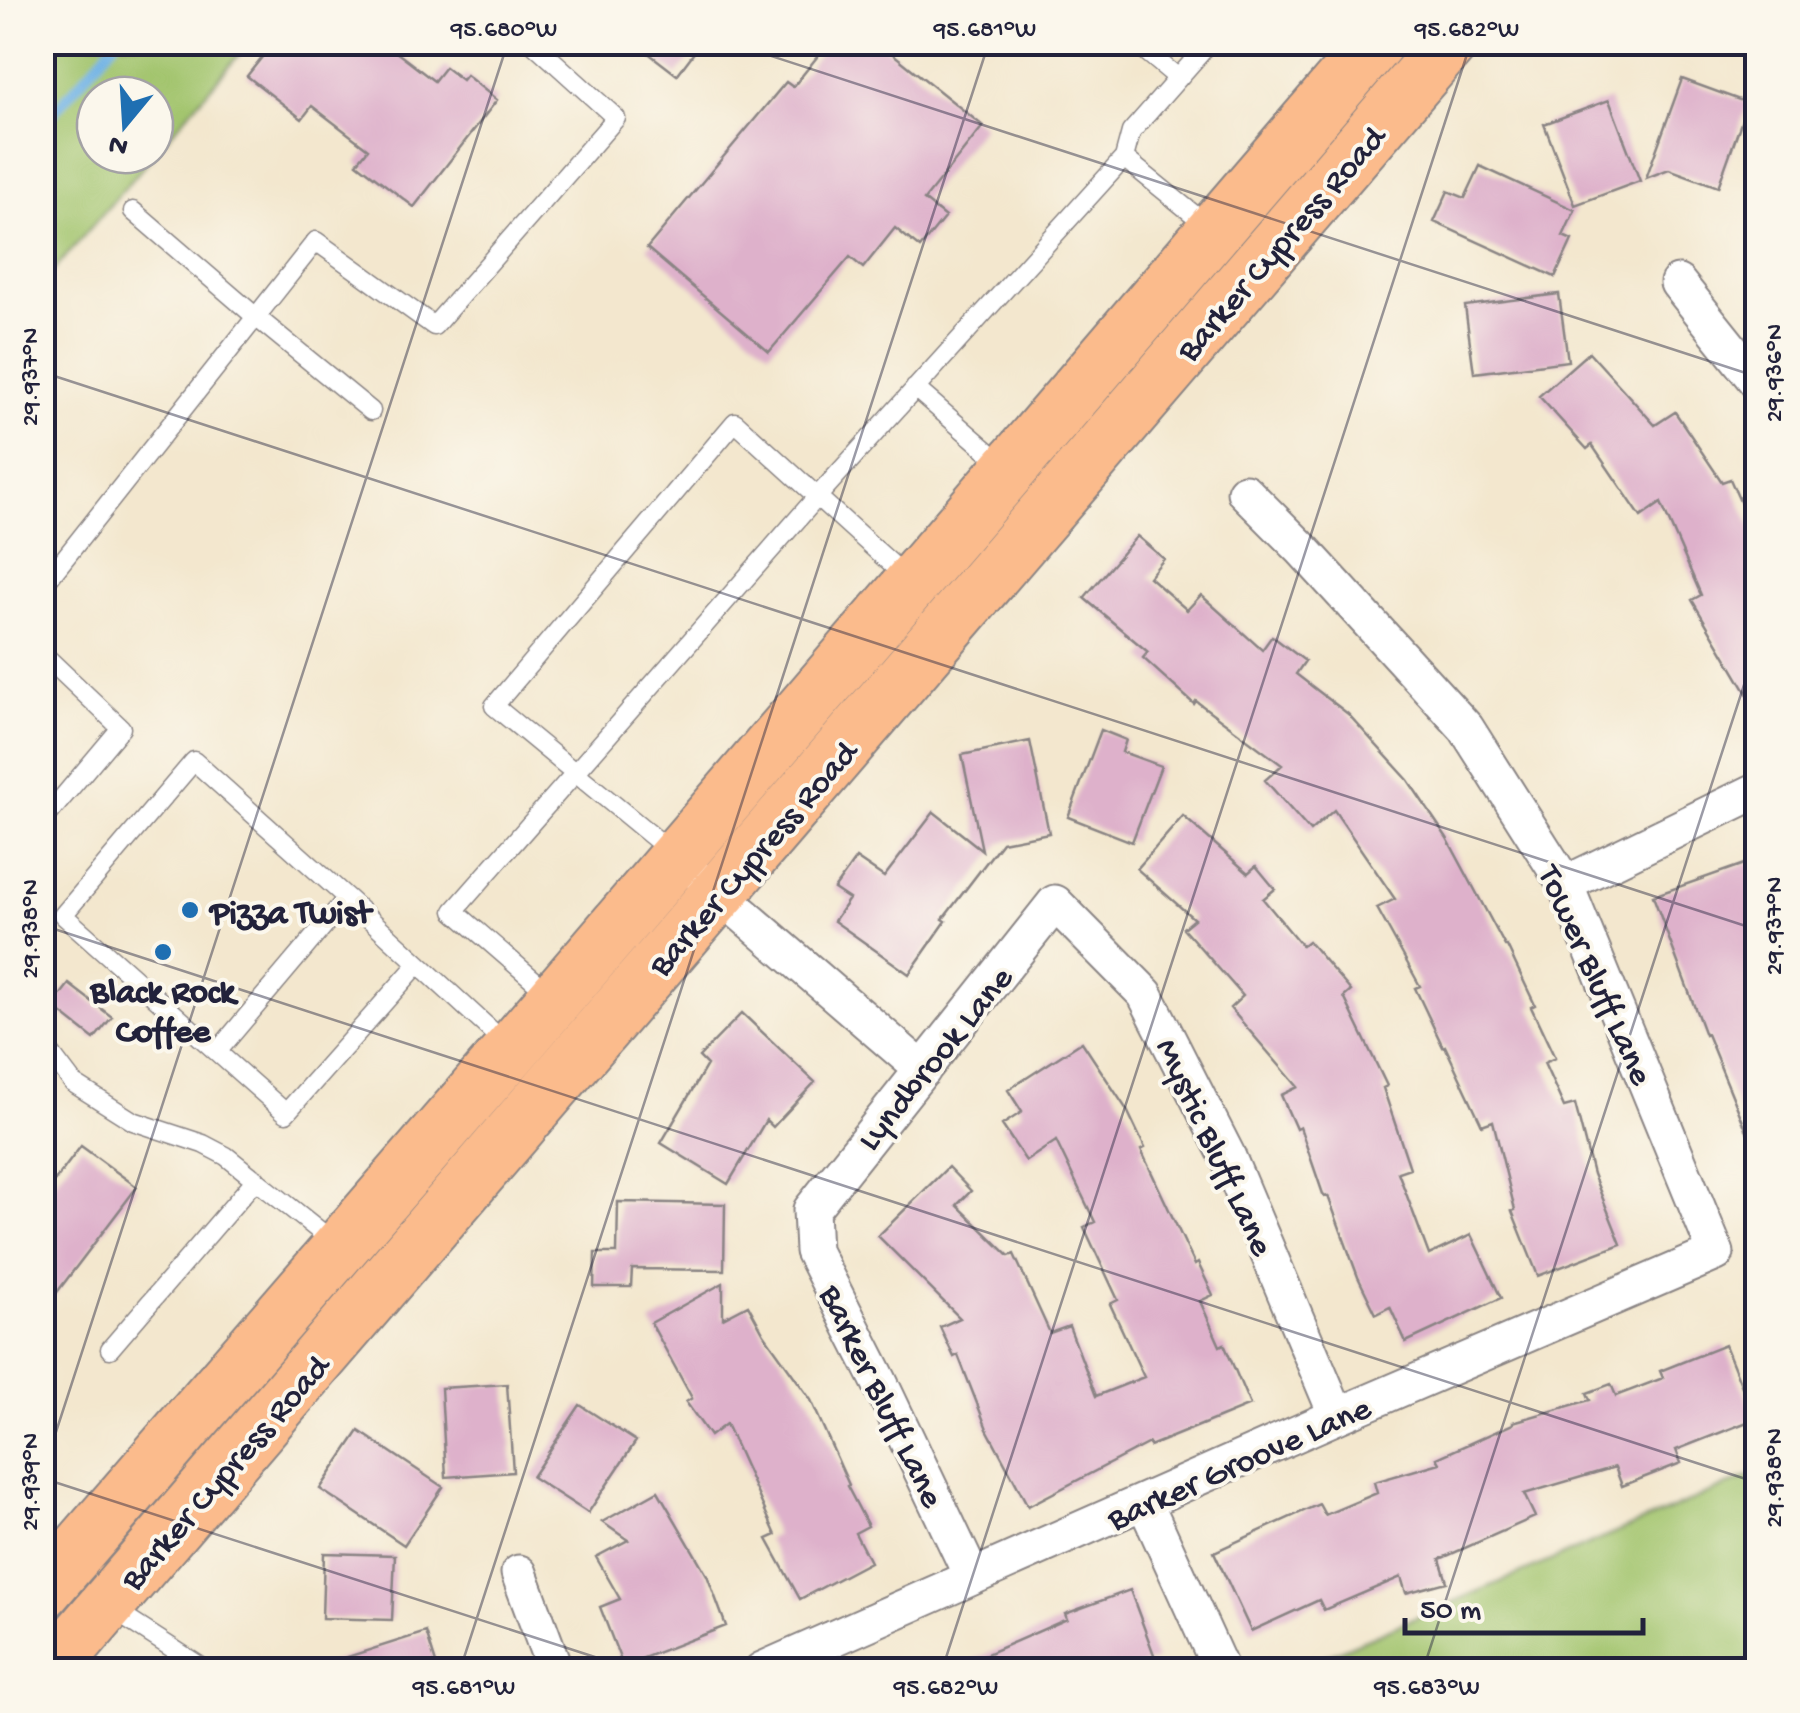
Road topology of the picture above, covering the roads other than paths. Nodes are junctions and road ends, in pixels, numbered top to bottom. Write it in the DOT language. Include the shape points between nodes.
graph roads {
  1 [pos="532,42"];
  2 [pos="1135,42"];
  3 [pos="1210,42"];
  4 [pos="1376,42"];
  5 [pos="1450,42"];
  6 [pos="1178,78"];
  7 [pos="1124,158"];
  8 [pos="133,211"];
  9 [pos="1214,231"];
  10 [pos="1678,283"];
  11 [pos="256,317"];
  12 [pos="1758,383"];
  13 [pos="916,388"];
  14 [pos="371,411"];
  15 [pos="1010,470"];
  16 [pos="1245,492"];
  17 [pos="817,496"];
  18 [pos="1048,512"];
  19 [pos="912,583"];
  20 [pos="42,587"];
  21 [pos="42,653"];
  22 [pos="576,774"];
  23 [pos="1758,790"];
  24 [pos="42,822"];
  25 [pos="677,857"];
  26 [pos="1565,884"];
  27 [pos="719,895"];
  28 [pos="347,898"];
  29 [pos="1055,903"];
  30 [pos="418,964"];
  31 [pos="555,999"];
  32 [pos="42,1042"];
  33 [pos="512,1049"];
  34 [pos="217,1052"];
  35 [pos="922,1070"];
  36 [pos="256,1179"];
  37 [pos="811,1210"];
  38 [pos="340,1248"];
  39 [pos="1716,1253"];
  40 [pos="384,1283"];
  41 [pos="110,1349"];
  42 [pos="1337,1416"];
  43 [pos="1144,1503"];
  44 [pos="518,1572"];
  45 [pos="972,1578"];
  46 [pos="42,1592"];
  47 [pos="106,1606"];
  48 [pos="50,1670"];
  49 [pos="206,1670"];
  50 [pos="555,1670"];
  51 [pos="762,1670"];
  52 [pos="1222,1670"];
  1 -- 11 [label="lane" via="616,118 434,326 316,241"];
  2 -- 6 [label="lane"];
  3 -- 6 [label="lane"];
  4 -- 9 [label="main road, Barker Cypress Road"];
  5 -- 18 [label="main road, Barker Cypress Road"];
  6 -- 7 [label="lane" via="1130,132"];
  7 -- 9 [label="lane"];
  7 -- 13 [label="lane"];
  8 -- 11 [label="lane"];
  9 -- 15 [label="main road, Barker Cypress Road"];
  10 -- 12 [label="street"];
  11 -- 14 [label="lane"];
  11 -- 20 [label="lane"];
  13 -- 15 [label="lane"];
  13 -- 17 [label="lane"];
  15 -- 18 [label="main road"];
  15 -- 19 [label="main road, Barker Cypress Road"];
  16 -- 26 [label="street, Tower Bluff Lane" via="1466,728"];
  17 -- 19 [label="lane"];
  17 -- 22 [label="lane"];
  17 -- 22 [label="lane" via="735,422 494,706"];
  18 -- 27 [label="main road, Barker Cypress Road"];
  19 -- 25 [label="main road, Barker Cypress Road"];
  21 -- 24 [label="lane" via="121,728"];
  22 -- 25 [label="lane"];
  22 -- 31 [label="lane" via="454,912"];
  23 -- 26 [label="street"];
  25 -- 27 [label="street"];
  25 -- 31 [label="main road, Barker Cypress Road"];
  26 -- 39 [label="street, Tower Bluff Lane"];
  27 -- 35 [label="street"];
  27 -- 40 [label="main road, Barker Cypress Road"];
  28 -- 30 [label="lane"];
  28 -- 34 [label="lane"];
  28 -- 34 [label="lane" via="194,760 63,916"];
  29 -- 35 [label="street, Lyndbrook Lane"];
  29 -- 42 [label="street, Mystic Bluff Lane" via="1144,994 1227,1155"];
  30 -- 33 [label="lane"];
  30 -- 34 [label="lane" via="286,1113"];
  31 -- 33 [label="main road, Barker Cypress Road"];
  32 -- 36 [label="lane" via="73,1084 134,1121 214,1150"];
  33 -- 38 [label="main road, Barker Cypress Road"];
  35 -- 37 [label="street, Lyndbrook Lane"];
  36 -- 38 [label="lane"];
  36 -- 41 [label="lane"];
  37 -- 45 [label="street, Barker Bluff Lane" via="813,1252"];
  38 -- 40 [label="main road"];
  38 -- 46 [label="main road, Barker Cypress Road"];
  39 -- 42 [label="street, Barker Groove Lane"];
  40 -- 47 [label="main road, Barker Cypress Road"];
  42 -- 43 [label="street, Barker Groove Lane"];
  43 -- 45 [label="street, Barker Groove Lane"];
  43 -- 52 [label="street"];
  44 -- 50 [label="street"];
  45 -- 51 [label="street, Barker Groove Lane"];
  47 -- 48 [label="main road, Barker Cypress Road"];
  47 -- 49 [label="lane"];
}
